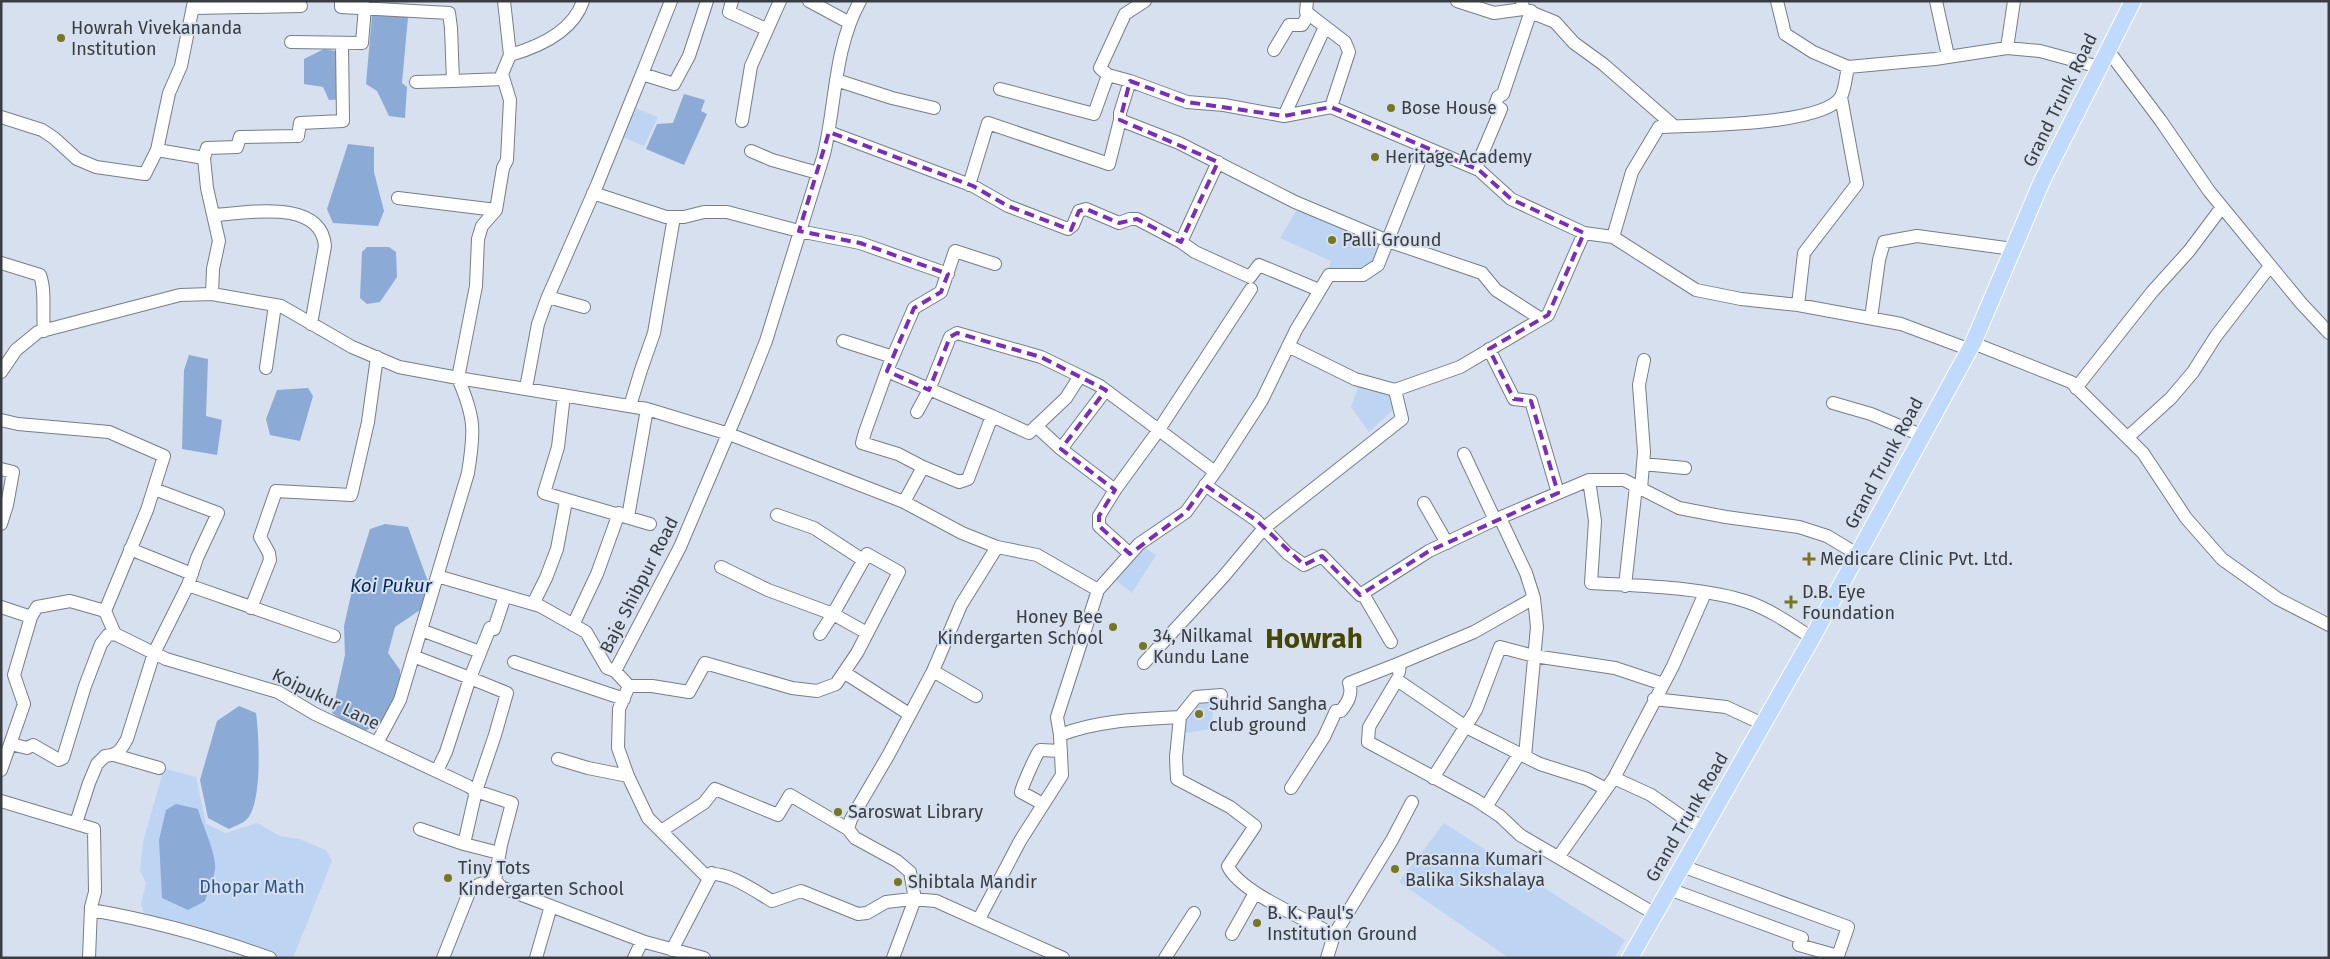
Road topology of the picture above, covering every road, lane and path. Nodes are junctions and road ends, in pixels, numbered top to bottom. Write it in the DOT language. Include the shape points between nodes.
graph roads {
  1 [pos="341,1"];
  2 [pos="504,1"];
  3 [pos="583,1"];
  4 [pos="671,1"];
  5 [pos="707,1"];
  6 [pos="732,1"];
  7 [pos="780,1"];
  8 [pos="809,1"];
  9 [pos="860,1"];
  10 [pos="1144,1"];
  11 [pos="1307,1"];
  12 [pos="1458,1"];
  13 [pos="1777,1"];
  14 [pos="1936,1"];
  15 [pos="2014,1"];
  16 [pos="2133,1"];
  17 [pos="194,5"];
  18 [pos="301,6"];
  19 [pos="365,7"];
  20 [pos="1525,7"];
  21 [pos="1309,14"];
  22 [pos="848,22"];
  23 [pos="1325,27"];
  24 [pos="766,29"];
  25 [pos="291,42"];
  26 [pos="342,43"];
  27 [pos="2007,48"];
  28 [pos="1274,50"];
  29 [pos="2107,50"];
  30 [pos="510,55"];
  31 [pos="1948,56"];
  32 [pos="1848,67"];
  33 [pos="2099,67"];
  34 [pos="642,74"];
  35 [pos="1108,75"];
  36 [pos="504,79"];
  37 [pos="836,80"];
  38 [pos="453,81"];
  39 [pos="1130,81"];
  40 [pos="416,82"];
  41 [pos="1000,89"];
  42 [pos="1840,97"];
  43 [pos="1331,107"];
  44 [pos="934,108"];
  45 [pos="1284,116"];
  46 [pos="1,117"];
  47 [pos="1120,120"];
  48 [pos="742,121"];
  49 [pos="1674,126"];
  50 [pos="829,132"];
  51 [pos="1425,147"];
  52 [pos="158,150"];
  53 [pos="751,151"];
  54 [pos="204,158"];
  55 [pos="1218,162"];
  56 [pos="1476,168"];
  57 [pos="818,173"];
  58 [pos="969,184"];
  59 [pos="593,193"];
  60 [pos="398,198"];
  61 [pos="2222,207"];
  62 [pos="496,210"];
  63 [pos="214,215"];
  64 [pos="674,217"];
  65 [pos="799,232"];
  66 [pos="1584,233"];
  67 [pos="1613,237"];
  68 [pos="1388,241"];
  69 [pos="1180,242"];
  70 [pos="2013,250"];
  71 [pos="1,263"];
  72 [pos="995,264"];
  73 [pos="2270,266"];
  74 [pos="948,274"];
  75 [pos="1251,289"];
  76 [pos="1319,290"];
  77 [pos="212,294"];
  78 [pos="548,297"];
  79 [pos="1798,304"];
  80 [pos="275,305"];
  81 [pos="584,307"];
  82 [pos="1871,318"];
  83 [pos="1540,319"];
  84 [pos="311,324"];
  85 [pos="44,330"];
  86 [pos="2329,333"];
  87 [pos="843,341"];
  88 [pos="1288,346"];
  89 [pos="1970,346"];
  90 [pos="1489,349"];
  91 [pos="378,357"];
  92 [pos="893,357"];
  93 [pos="1644,360"];
  94 [pos="266,368"];
  95 [pos="887,371"];
  96 [pos="1,372"];
  97 [pos="1080,376"];
  98 [pos="458,378"];
  99 [pos="526,388"];
  100 [pos="2076,388"];
  101 [pos="929,390"];
  102 [pos="1396,390"];
  103 [pos="1105,391"];
  104 [pos="564,395"];
  105 [pos="1833,403"];
  106 [pos="630,406"];
  107 [pos="647,409"];
  108 [pos="917,412"];
  109 [pos="992,416"];
  110 [pos="1,420"];
  111 [pos="1036,426"];
  112 [pos="1158,431"];
  113 [pos="728,434"];
  114 [pos="1921,436"];
  115 [pos="2128,437"];
  116 [pos="1061,449"];
  117 [pos="1464,454"];
  118 [pos="1643,464"];
  119 [pos="923,467"];
  120 [pos="1,468"];
  121 [pos="1685,468"];
  122 [pos="1215,472"];
  123 [pos="1589,480"];
  124 [pos="1205,485"];
  125 [pos="1639,488"];
  126 [pos="154,489"];
  127 [pos="1115,490"];
  128 [pos="1558,493"];
  129 [pos="566,501"];
  130 [pos="904,502"];
  131 [pos="1424,503"];
  132 [pos="623,515"];
  133 [pos="777,515"];
  134 [pos="1497,519"];
  135 [pos="1,524"];
  136 [pos="650,524"];
  137 [pos="1264,528"];
  138 [pos="1447,543"];
  139 [pos="997,547"];
  140 [pos="130,549"];
  141 [pos="1130,554"];
  142 [pos="1857,554"];
  143 [pos="863,560"];
  144 [pos="721,567"];
  145 [pos="437,576"];
  146 [pos="190,579"];
  147 [pos="1625,586"];
  148 [pos="1098,590"];
  149 [pos="1705,593"];
  150 [pos="1363,594"];
  151 [pos="505,596"];
  152 [pos="1534,598"];
  153 [pos="533,604"];
  154 [pos="1,607"];
  155 [pos="251,608"];
  156 [pos="105,611"];
  157 [pos="833,614"];
  158 [pos="31,617"];
  159 [pos="573,625"];
  160 [pos="2329,625"];
  161 [pos="421,630"];
  162 [pos="868,633"];
  163 [pos="115,634"];
  164 [pos="820,634"];
  165 [pos="334,636"];
  166 [pos="1812,638"];
  167 [pos="1391,642"];
  168 [pos="480,652"];
  169 [pos="154,653"];
  170 [pos="413,656"];
  171 [pos="1534,656"];
  172 [pos="514,662"];
  173 [pos="1144,663"];
  174 [pos="1400,663"];
  175 [pos="615,671"];
  176 [pos="933,671"];
  177 [pos="845,673"];
  178 [pos="470,678"];
  179 [pos="1398,680"];
  180 [pos="1663,684"];
  181 [pos="629,686"];
  182 [pos="1221,695"];
  183 [pos="976,696"];
  184 [pos="624,699"];
  185 [pos="1654,700"];
  186 [pos="909,714"];
  187 [pos="1180,717"];
  188 [pos="1763,724"];
  189 [pos="1466,727"];
  190 [pos="1060,735"];
  191 [pos="11,744"];
  192 [pos="378,744"];
  193 [pos="1061,751"];
  194 [pos="114,755"];
  195 [pos="1521,758"];
  196 [pos="558,759"];
  197 [pos="159,768"];
  198 [pos="1,770"];
  199 [pos="437,770"];
  200 [pos="628,776"];
  201 [pos="1433,778"];
  202 [pos="1610,783"];
  203 [pos="1291,788"];
  204 [pos="476,791"];
  205 [pos="1,801"];
  206 [pos="1412,802"];
  207 [pos="1043,804"];
  208 [pos="1486,807"];
  209 [pos="76,823"];
  210 [pos="1704,827"];
  211 [pos="420,829"];
  212 [pos="848,829"];
  213 [pos="661,831"];
  214 [pos="464,844"];
  215 [pos="499,853"];
  216 [pos="1559,856"];
  217 [pos="1682,866"];
  218 [pos="712,873"];
  219 [pos="495,880"];
  220 [pos="1669,889"];
  221 [pos="1254,893"];
  222 [pos="915,899"];
  223 [pos="551,906"];
  224 [pos="90,910"];
  225 [pos="1194,913"];
  226 [pos="1655,914"];
  227 [pos="979,919"];
  228 [pos="1232,934"];
  229 [pos="1334,935"];
  230 [pos="642,941"];
  231 [pos="672,950"];
  232 [pos="1040,953"];
  233 [pos="1331,956"];
  234 [pos="89,958"];
  235 [pos="270,958"];
  236 [pos="443,958"];
  237 [pos="536,958"];
  238 [pos="634,958"];
  239 [pos="704,958"];
  240 [pos="893,958"];
  241 [pos="1063,958"];
  242 [pos="1165,958"];
  243 [pos="1630,958"];
  1 -- 19 [label="street" via="341,7"];
  2 -- 30 [label="street"];
  3 -- 30 [label="street" via="569,26 529,49"];
  4 -- 34 [label="street"];
  5 -- 34 [label="street" via="689,56 674,84"];
  6 -- 24 [label="street" via="729,12"];
  7 -- 24 [label="street"];
  8 -- 22 [label="street"];
  9 -- 22 [label="street, Baje Shibpur Road"];
  10 -- 35 [label="street" via="1125,14 1100,68"];
  11 -- 21 [label="street" via="1306,12"];
  12 -- 20 [label="street" via="1494,13"];
  13 -- 32 [label="street" via="1785,34 1813,52"];
  14 -- 31 [label="street"];
  15 -- 27 [label="street"];
  16 -- 29 [label="main road, Grand Trunk Road"];
  17 -- 18 [label="street"];
  17 -- 52 [label="street" via="181,66 169,93"];
  19 -- 26 [label="street" via="362,43"];
  19 -- 38 [label="street" via="449,13"];
  20 -- 49 [label="street" via="1555,22 1574,42"];
  20 -- 56 [label="street" via="1510,78 1495,105 1501,109"];
  21 -- 23 [label="street"];
  21 -- 28 [label="street" via="1302,25 1289,25"];
  22 -- 37 [label="street, Baje Shibpur Road"];
  23 -- 43 [label="street" via="1345,42 1349,52"];
  23 -- 45 [label="street"];
  24 -- 48 [label="street" via="750,66"];
  25 -- 26 [label="street"];
  26 -- 54 [label="street" via="343,121 300,123 298,136 240,137 238,146 207,148"];
  27 -- 31 [label="street"];
  27 -- 33 [label="street" via="2040,51"];
  29 -- 33 [label="main road, Grand Trunk Road"];
  29 -- 61 [label="street"];
  30 -- 36 [label="street" via="502,74"];
  31 -- 32 [label="street"];
  32 -- 42 [label="street"];
  33 -- 70 [label="main road, Grand Trunk Road" via="2042,181"];
  34 -- 59 [label="street"];
  35 -- 39 [label="street"];
  35 -- 41 [label="street" via="1094,114"];
  36 -- 38 [label="street"];
  36 -- 62 [label="street" via="510,100 507,160"];
  37 -- 44 [label="street"];
  37 -- 50 [label="street, Baje Shibpur Road"];
  38 -- 40 [label="street"];
  39 -- 45 [label="street" via="1186,102"];
  39 -- 47 [label="street"];
  42 -- 49 [label="street" via="1824,109 1780,120"];
  42 -- 79 [label="street" via="1857,184 1804,253"];
  43 -- 45 [label="street"];
  43 -- 51 [label="street"];
  46 -- 52 [label="street" via="42,130 77,159 96,167 145,174"];
  47 -- 55 [label="street"];
  47 -- 58 [label="street" via="1109,164 988,122"];
  49 -- 67 [label="street" via="1656,130 1632,172"];
  50 -- 57 [label="street, Baje Shibpur Road"];
  50 -- 58 [label="street"];
  51 -- 56 [label="street"];
  51 -- 68 [label="street"];
  52 -- 54 [label="street"];
  53 -- 57 [label="street"];
  54 -- 63 [label="street"];
  55 -- 68 [label="street" via="1295,202"];
  55 -- 69 [label="street"];
  56 -- 66 [label="street" via="1511,199"];
  57 -- 65 [label="street, Baje Shibpur Road"];
  58 -- 69 [label="street" via="1008,206 1068,229 1079,211 1086,209 1119,223 1137,219"];
  59 -- 64 [label="street"];
  59 -- 78 [label="street"];
  60 -- 62 [label="street"];
  61 -- 73 [label="street"];
  61 -- 100 [label="street" via="2190,251 2152,292"];
  62 -- 98 [label="street" via="482,226 478,239 476,286"];
  63 -- 77 [label="street" via="219,241"];
  63 -- 84 [label="street" via="286,212 317,224 325,246"];
  64 -- 65 [label="street" via="727,212"];
  64 -- 106 [label="street" via="654,334"];
  65 -- 74 [label="street" via="860,242"];
  65 -- 113 [label="street, Baje Shibpur Road" via="766,341"];
  66 -- 67 [label="street"];
  66 -- 83 [label="street" via="1548,315"];
  67 -- 79 [label="street" via="1696,290 1741,299"];
  68 -- 76 [label="street" via="1378,265 1363,276 1328,275"];
  68 -- 83 [label="street" via="1482,273 1496,290"];
  69 -- 76 [label="street" via="1250,277 1259,265"];
  70 -- 82 [label="street" via="1917,236 1884,242"];
  70 -- 89 [label="main road, Grand Trunk Road"];
  71 -- 85 [label="street" via="40,275"];
  72 -- 74 [label="street" via="955,251"];
  73 -- 86 [label="street"];
  73 -- 115 [label="street" via="2216,336 2193,372 2171,398"];
  74 -- 92 [label="street" via="942,292 914,308"];
  75 -- 112 [label="street"];
  76 -- 88 [label="street"];
  77 -- 80 [label="street"];
  77 -- 85 [label="street" via="180,296"];
  78 -- 81 [label="street"];
  78 -- 99 [label="street" via="538,324"];
  79 -- 82 [label="street"];
  80 -- 84 [label="street"];
  80 -- 94 [label="street"];
  82 -- 89 [label="street" via="1902,324"];
  83 -- 90 [label="street"];
  84 -- 91 [label="street" via="352,347"];
  85 -- 96 [label="street" via="16,350"];
  87 -- 92 [label="street"];
  88 -- 102 [label="street" via="1355,379"];
  88 -- 122 [label="street" via="1262,400"];
  89 -- 100 [label="street" via="2071,382"];
  89 -- 114 [label="main road, Grand Trunk Road"];
  90 -- 102 [label="street" via="1460,367"];
  90 -- 128 [label="street" via="1514,399 1531,401"];
  91 -- 98 [label="street" via="399,367"];
  91 -- 155 [label="street" via="368,422 351,495 276,491 260,538 270,560"];
  92 -- 95 [label="street"];
  93 -- 118 [label="street" via="1639,384"];
  95 -- 101 [label="street"];
  95 -- 119 [label="street" via="862,443 898,454"];
  97 -- 101 [label="street" via="1041,357 957,333 950,337"];
  97 -- 103 [label="street"];
  97 -- 111 [label="street" via="1066,398"];
  98 -- 99 [label="street"];
  98 -- 145 [label="street" via="470,406 474,439 468,473"];
  99 -- 104 [label="street"];
  100 -- 115 [label="street"];
  101 -- 108 [label="street"];
  101 -- 109 [label="street"];
  102 -- 137 [label="street" via="1402,419"];
  103 -- 112 [label="street"];
  103 -- 116 [label="street"];
  104 -- 106 [label="street"];
  104 -- 129 [label="street" via="558,447 544,493"];
  105 -- 114 [label="street" via="1871,414"];
  106 -- 107 [label="street"];
  107 -- 113 [label="street"];
  107 -- 132 [label="street"];
  109 -- 111 [label="street" via="1030,433"];
  109 -- 119 [label="street" via="968,479 959,482"];
  110 -- 126 [label="street" via="109,432 164,456"];
  111 -- 116 [label="street"];
  112 -- 122 [label="street"];
  112 -- 127 [label="street"];
  113 -- 130 [label="street"];
  113 -- 175 [label="street, Baje Shibpur Road" via="680,547"];
  114 -- 142 [label="main road, Grand Trunk Road"];
  115 -- 160 [label="street" via="2143,453 2186,518 2222,559 2278,599"];
  116 -- 127 [label="street"];
  117 -- 134 [label="street"];
  118 -- 121 [label="street"];
  118 -- 125 [label="street"];
  119 -- 130 [label="street"];
  120 -- 135 [label="street" via="13,472"];
  122 -- 124 [label="street"];
  123 -- 125 [label="street" via="1624,480"];
  123 -- 128 [label="street"];
  123 -- 147 [label="street" via="1595,521 1591,583"];
  124 -- 137 [label="street"];
  124 -- 141 [label="street" via="1186,512 1139,544"];
  125 -- 142 [label="street" via="1679,508 1799,527 1827,536"];
  125 -- 147 [label="street"];
  126 -- 140 [label="street"];
  126 -- 146 [label="street" via="218,513"];
  127 -- 141 [label="street" via="1099,516 1099,526"];
  128 -- 134 [label="street"];
  129 -- 132 [label="street"];
  129 -- 153 [label="street" via="557,549"];
  130 -- 139 [label="street"];
  131 -- 138 [label="street"];
  132 -- 136 [label="street"];
  132 -- 159 [label="street"];
  133 -- 143 [label="street" via="814,528"];
  134 -- 138 [label="street"];
  134 -- 152 [label="street" via="1526,573"];
  137 -- 150 [label="street" via="1287,553 1304,565 1322,556 1360,595"];
  137 -- 173 [label="street"];
  138 -- 150 [label="street" via="1429,551"];
  139 -- 148 [label="street" via="1037,555"];
  139 -- 176 [label="street" via="962,605"];
  140 -- 146 [label="street"];
  140 -- 156 [label="street"];
  141 -- 148 [label="street"];
  142 -- 166 [label="main road, Grand Trunk Road"];
  143 -- 157 [label="street"];
  143 -- 162 [label="street" via="867,554 899,572"];
  144 -- 157 [label="street" via="768,590"];
  145 -- 151 [label="street"];
  145 -- 161 [label="street"];
  146 -- 155 [label="street"];
  146 -- 169 [label="street"];
  147 -- 149 [label="street"];
  148 -- 190 [label="street" via="1057,717"];
  149 -- 166 [label="street" via="1748,602"];
  149 -- 180 [label="street"];
  150 -- 167 [label="street"];
  151 -- 153 [label="street"];
  151 -- 168 [label="street" via="494,628 490,628"];
  152 -- 171 [label="street" via="1537,627"];
  152 -- 174 [label="street" via="1474,632"];
  153 -- 159 [label="street"];
  154 -- 158 [label="street"];
  155 -- 165 [label="street"];
  156 -- 158 [label="street" via="70,601 37,607"];
  156 -- 163 [label="street"];
  157 -- 162 [label="street"];
  157 -- 164 [label="street"];
  158 -- 191 [label="street" via="14,675 24,704"];
  159 -- 175 [label="street" via="586,632 607,668"];
  161 -- 168 [label="street"];
  161 -- 170 [label="street"];
  162 -- 177 [label="street"];
  163 -- 169 [label="street, Koipukur Lane"];
  163 -- 191 [label="street" via="108,635 101,644 63,758 59,760 33,745 27,748"];
  166 -- 188 [label="main road, Grand Trunk Road"];
  168 -- 178 [label="street"];
  169 -- 192 [label="street, Koipukur Lane" via="278,692"];
  169 -- 194 [label="street" via="127,739"];
  170 -- 178 [label="street"];
  170 -- 192 [label="street" via="400,700"];
  171 -- 180 [label="street" via="1615,668"];
  171 -- 189 [label="street" via="1500,647 1483,696"];
  171 -- 195 [label="street"];
  172 -- 184 [label="street"];
  174 -- 179 [label="street"];
  174 -- 203 [label="street" via="1349,683 1351,694 1348,702 1341,711 1336,711 1324,737"];
  175 -- 181 [label="street, Baje Shibpur Road"];
  176 -- 183 [label="street"];
  176 -- 186 [label="street"];
  177 -- 181 [label="street" via="836,684 817,691 792,688 705,663 689,692"];
  177 -- 186 [label="street"];
  178 -- 199 [label="street"];
  178 -- 204 [label="street" via="507,693"];
  179 -- 189 [label="street"];
  179 -- 201 [label="street" via="1369,727 1368,742"];
  180 -- 185 [label="street"];
  181 -- 184 [label="street"];
  182 -- 187 [label="street" via="1196,697"];
  184 -- 200 [label="street" via="619,709 618,748"];
  185 -- 188 [label="street" via="1726,707"];
  185 -- 202 [label="street"];
  186 -- 212 [label="street"];
  187 -- 190 [label="street" via="1101,724"];
  187 -- 221 [label="street" via="1176,779 1230,807 1255,826 1228,866 1230,872"];
  188 -- 210 [label="main road, Grand Trunk Road"];
  189 -- 195 [label="street"];
  189 -- 201 [label="street"];
  190 -- 193 [label="street"];
  191 -- 198 [label="street"];
  192 -- 199 [label="street, Koipukur Lane"];
  193 -- 207 [label="street" via="1062,775"];
  193 -- 207 [label="street" via="1040,750 1036,753 1022,788 1021,792 1026,796"];
  194 -- 197 [label="street"];
  194 -- 209 [label="street" via="105,756 97,764"];
  195 -- 202 [label="street"];
  195 -- 208 [label="street" via="1502,778"];
  196 -- 200 [label="street"];
  199 -- 204 [label="street, Koipukur Lane"];
  200 -- 213 [label="street" via="648,818"];
  201 -- 208 [label="street"];
  202 -- 210 [label="street" via="1651,794"];
  202 -- 216 [label="street"];
  204 -- 214 [label="street"];
  204 -- 215 [label="street, Koipukur Lane" via="511,801"];
  205 -- 209 [label="street"];
  206 -- 229 [label="street"];
  207 -- 227 [label="street"];
  208 -- 216 [label="street" via="1520,835"];
  209 -- 224 [label="street" via="94,829 95,892"];
  210 -- 217 [label="main road, Grand Trunk Road"];
  211 -- 214 [label="street"];
  212 -- 213 [label="street" via="790,794 778,814 715,789 704,804"];
  212 -- 222 [label="street" via="855,838 897,861 910,872"];
  213 -- 218 [label="street" via="705,875"];
  214 -- 215 [label="street"];
  215 -- 219 [label="street"];
  216 -- 226 [label="street"];
  217 -- 220 [label="main road, Grand Trunk Road"];
  217 -- 220 [label="street" via="1848,927 1838,956 1799,945 1802,938"];
  218 -- 222 [label="street" via="741,882 772,902 801,891 858,914 867,913 886,902"];
  218 -- 231 [label="street"];
  219 -- 223 [label="street" via="501,887"];
  219 -- 236 [label="street" via="470,890"];
  220 -- 226 [label="main road, Grand Trunk Road"];
  221 -- 228 [label="street"];
  221 -- 229 [label="street"];
  222 -- 227 [label="street" via="936,901"];
  222 -- 240 [label="street"];
  223 -- 230 [label="street"];
  223 -- 237 [label="street"];
  224 -- 234 [label="street"];
  224 -- 235 [label="street" via="176,927"];
  225 -- 242 [label="street"];
  226 -- 243 [label="main road, Grand Trunk Road"];
  227 -- 232 [label="street"];
  229 -- 233 [label="street"];
  230 -- 231 [label="street"];
  230 -- 238 [label="street"];
  231 -- 239 [label="street"];
  232 -- 241 [label="street"];
}
